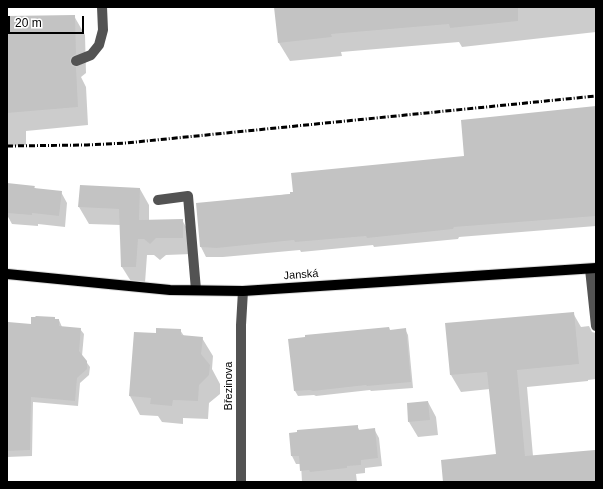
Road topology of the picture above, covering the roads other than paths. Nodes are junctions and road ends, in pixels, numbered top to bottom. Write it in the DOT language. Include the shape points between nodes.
graph roads {
  1 [pos="102,7"];
  2 [pos="76,61"];
  3 [pos="158,200"];
  4 [pos="593,268"];
  5 [pos="7,274"];
  6 [pos="196,290"];
  7 [pos="243,291"];
  8 [pos="596,326"];
  9 [pos="241,482"];
  1 -- 2 [label="street" via="103,30 99,45 91,55"];
  3 -- 6 [label="street" via="188,196"];
  4 -- 7 [label="main road, Janská"];
  4 -- 8 [label="street"];
  5 -- 6 [label="main road, Janská" via="170,290"];
  6 -- 7 [label="main road, Janská"];
  7 -- 9 [label="street, Březinova"];
}
